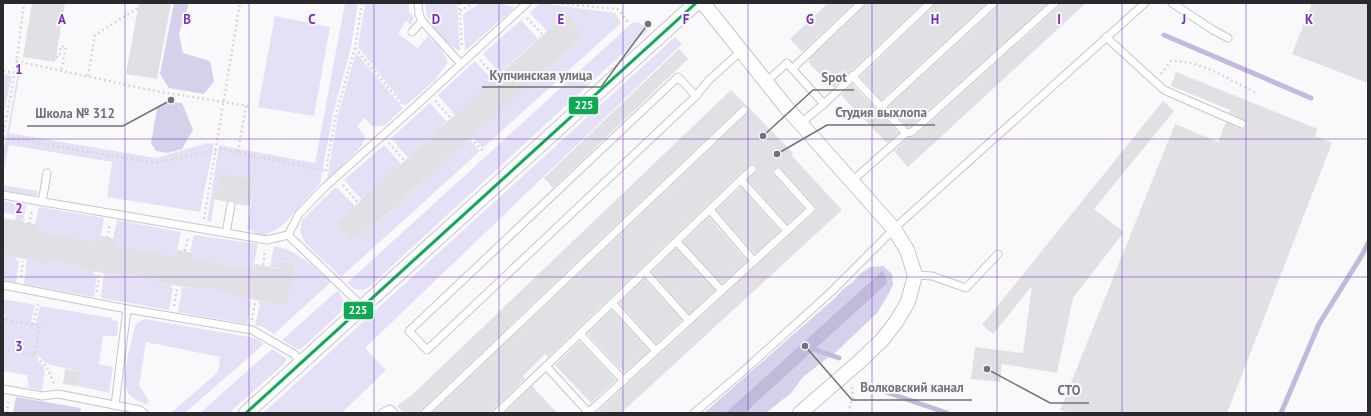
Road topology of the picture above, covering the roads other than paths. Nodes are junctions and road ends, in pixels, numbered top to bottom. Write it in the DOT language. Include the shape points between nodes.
graph roads {
  1 [pos="418,3"];
  2 [pos="527,3"];
  3 [pos="696,3"];
  4 [pos="703,3"];
  5 [pos="861,3"];
  6 [pos="930,3"];
  7 [pos="994,3"];
  8 [pos="1055,3"];
  9 [pos="1145,3"];
  10 [pos="1172,3"];
  11 [pos="422,21"];
  12 [pos="412,32"];
  13 [pos="1106,37"];
  14 [pos="1228,38"];
  15 [pos="741,51"];
  16 [pos="461,64"];
  17 [pos="792,69"];
  18 [pos="852,76"];
  19 [pos="766,82"];
  20 [pos="696,96"];
  21 [pos="824,104"];
  22 [pos="881,107"];
  23 [pos="744,110"];
  24 [pos="801,123"];
  25 [pos="1242,124"];
  26 [pos="906,133"];
  27 [pos="752,169"];
  28 [pos="778,172"];
  29 [pos="47,173"];
  30 [pos="741,180"];
  31 [pos="852,181"];
  32 [pos="3,195"];
  33 [pos="42,202"];
  34 [pos="231,205"];
  35 [pos="710,210"];
  36 [pos="896,227"];
  37 [pos="787,231"];
  38 [pos="226,233"];
  39 [pos="288,235"];
  40 [pos="677,242"];
  41 [pos="998,254"];
  42 [pos="754,261"];
  43 [pos="645,272"];
  44 [pos="915,276"];
  45 [pos="3,285"];
  46 [pos="722,291"];
  47 [pos="612,303"];
  48 [pos="363,307"];
  49 [pos="127,309"];
  50 [pos="689,320"];
  51 [pos="580,334"];
  52 [pos="656,351"];
  53 [pos="302,363"];
  54 [pos="546,366"];
  55 [pos="624,381"];
  56 [pos="3,389"];
  57 [pos="115,405"];
  58 [pos="144,413"];
  59 [pos="246,413"];
  60 [pos="382,413"];
  61 [pos="394,413"];
  62 [pos="425,413"];
  63 [pos="497,413"];
  64 [pos="589,413"];
  65 [pos="694,413"];
  66 [pos="800,413"];
  1 -- 11 [label="lane"];
  2 -- 16 [label="lane"];
  3 -- 48 [label="street"];
  4 -- 15 [label="street"];
  5 -- 17 [label="lane"];
  6 -- 18 [label="lane"];
  7 -- 22 [label="lane"];
  8 -- 26 [label="lane" via="912,132"];
  9 -- 13 [label="lane"];
  10 -- 14 [label="lane"];
  11 -- 12 [label="lane"];
  11 -- 16 [label="lane"];
  13 -- 25 [label="lane" via="1164,90"];
  13 -- 36 [label="lane"];
  15 -- 19 [label="street"];
  15 -- 20 [label="lane" via="708,81"];
  16 -- 39 [label="lane" via="325,188 299,214"];
  17 -- 19 [label="lane" via="787,63"];
  17 -- 21 [label="lane"];
  18 -- 21 [label="lane"];
  18 -- 22 [label="lane"];
  19 -- 24 [label="street"];
  20 -- 20 [label="lane" via="427,350 409,331 678,77"];
  21 -- 24 [label="lane"];
  22 -- 26 [label="lane"];
  23 -- 62 [label="lane"];
  24 -- 31 [label="street"];
  26 -- 31 [label="lane"];
  27 -- 30 [label="lane"];
  28 -- 37 [label="lane" via="811,209"];
  29 -- 33 [label="lane"];
  30 -- 35 [label="lane"];
  30 -- 37 [label="lane"];
  31 -- 36 [label="street"];
  32 -- 33 [label="lane"];
  33 -- 38 [label="lane" via="100,209"];
  34 -- 38 [label="lane"];
  35 -- 40 [label="lane"];
  35 -- 42 [label="lane"];
  36 -- 44 [label="street"];
  36 -- 65 [label="lane" via="830,293"];
  37 -- 42 [label="lane"];
  38 -- 39 [label="lane" via="267,240"];
  39 -- 48 [label="lane"];
  40 -- 43 [label="lane"];
  40 -- 46 [label="lane"];
  41 -- 44 [label="lane" via="966,288 932,276"];
  42 -- 46 [label="lane"];
  43 -- 47 [label="lane"];
  43 -- 50 [label="lane"];
  44 -- 66 [label="street" via="908,302 882,340"];
  45 -- 49 [label="lane"];
  46 -- 50 [label="lane"];
  47 -- 51 [label="lane"];
  47 -- 52 [label="lane"];
  48 -- 53 [label="street"];
  49 -- 53 [label="lane" via="252,330 294,354"];
  49 -- 57 [label="lane"];
  50 -- 52 [label="lane"];
  51 -- 54 [label="lane"];
  51 -- 55 [label="lane"];
  52 -- 55 [label="lane"];
  53 -- 59 [label="street"];
  54 -- 63 [label="lane"];
  54 -- 64 [label="lane"];
  55 -- 64 [label="lane"];
  56 -- 57 [label="lane" via="42,396 58,394"];
  57 -- 58 [label="lane"];
  60 -- 61 [label="lane" via="390,409"];
}
